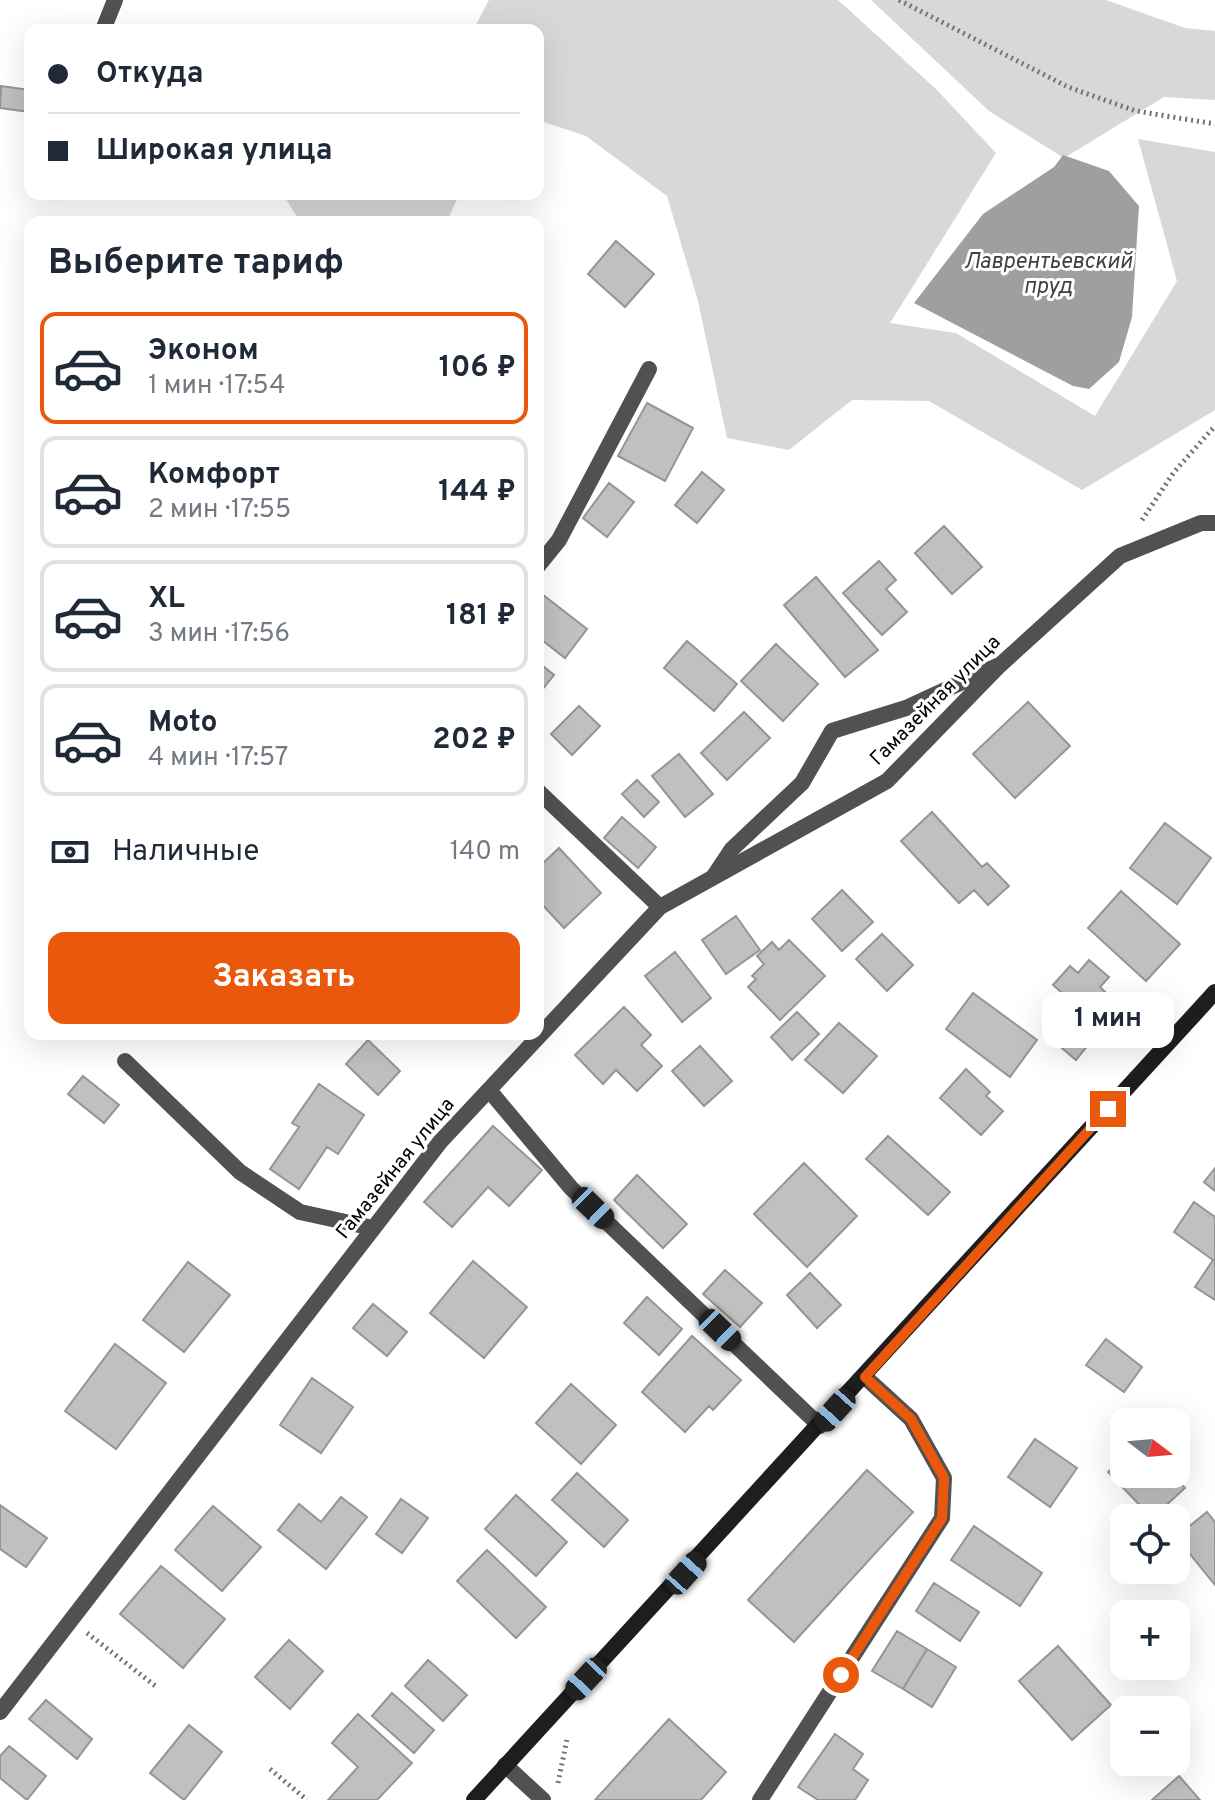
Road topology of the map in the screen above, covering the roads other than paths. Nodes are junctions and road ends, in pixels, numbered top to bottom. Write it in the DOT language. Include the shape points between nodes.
graph roads {
  1 [pos="115,0"];
  2 [pos="105,24"];
  3 [pos="649,369"];
  4 [pos="1215,523"];
  5 [pos="544,559"];
  6 [pos="999,666"];
  7 [pos="544,797"];
  8 [pos="714,876"];
  9 [pos="660,907"];
  10 [pos="1215,992"];
  11 [pos="544,1031"];
  12 [pos="536,1040"];
  13 [pos="125,1061"];
  14 [pos="489,1090"];
  15 [pos="373,1228"];
  16 [pos="865,1377"];
  17 [pos="820,1426"];
  18 [pos="0,1712"];
  19 [pos="505,1765"];
  20 [pos="474,1800"];
  21 [pos="543,1800"];
  22 [pos="760,1800"];
  1 -- 2 [label="street"];
  3 -- 5 [label="street" via="559,540"];
  4 -- 6 [label="street, Гамазейная улица" via="1201,523 1120,556"];
  6 -- 8 [label="street, Гамазейная улица" via="887,781"];
  6 -- 8 [label="street" via="906,708 832,731 802,783 732,849"];
  7 -- 9 [label="street"];
  8 -- 9 [label="street, Гамазейная улица"];
  9 -- 11 [label="street, Гамазейная улица"];
  10 -- 16 [label="street"];
  12 -- 14 [label="street, Гамазейная улица"];
  13 -- 15 [label="street" via="240,1172 300,1212"];
  14 -- 15 [label="street, Гамазейная улица" via="440,1142"];
  14 -- 17 [label="street" via="571,1188"];
  15 -- 18 [label="street, Гамазейная улица"];
  16 -- 17 [label="street"];
  16 -- 22 [label="street" via="911,1419 944,1478 942,1518"];
  17 -- 19 [label="street"];
  19 -- 20 [label="street"];
  19 -- 21 [label="street"];
}
